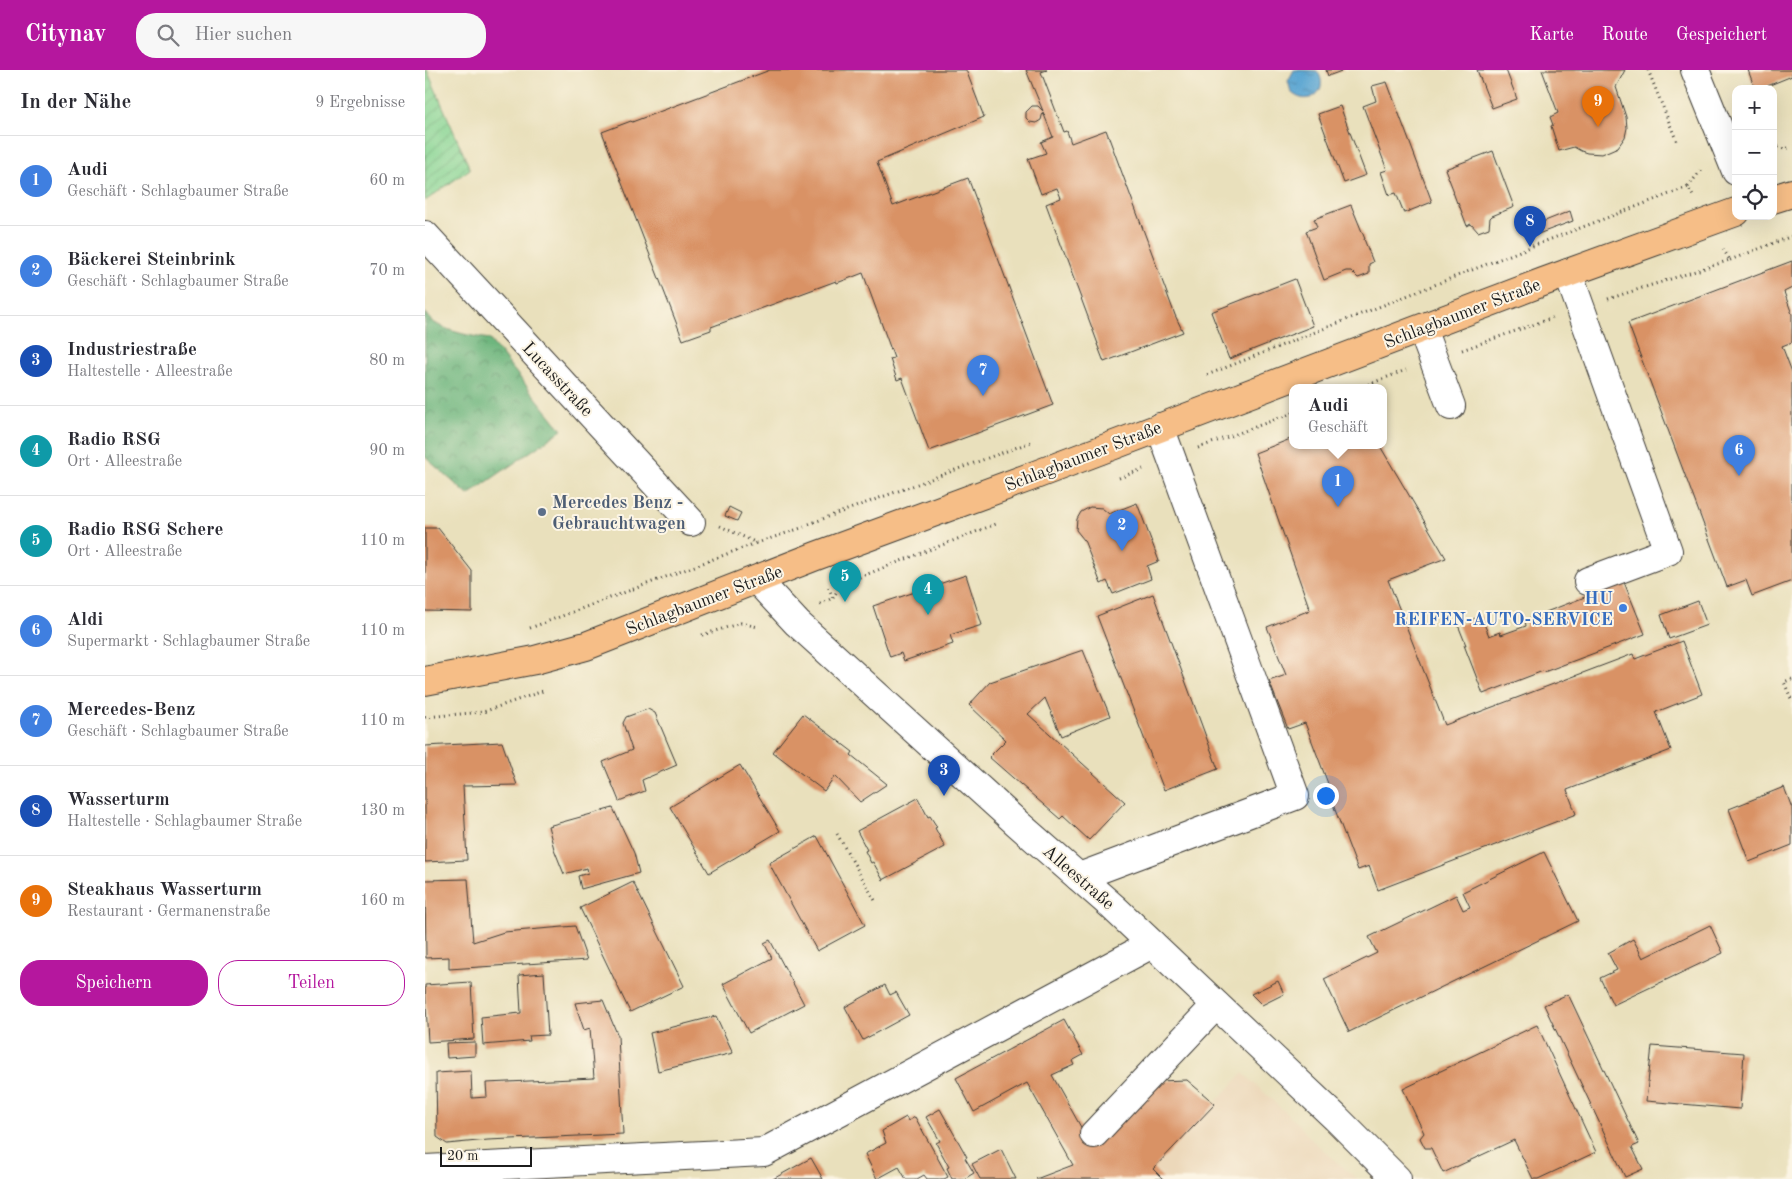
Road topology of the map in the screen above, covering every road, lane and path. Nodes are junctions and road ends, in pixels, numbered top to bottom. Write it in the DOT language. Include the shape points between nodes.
graph roads {
  1 [pos="1648,70"];
  2 [pos="1695,70"];
  3 [pos="1677,142"];
  4 [pos="1777,146"];
  5 [pos="1792,147"];
  6 [pos="1702,161"];
  7 [pos="1732,161"];
  8 [pos="1688,187"];
  9 [pos="1792,193"];
  10 [pos="1777,199"];
  11 [pos="1732,213"];
  12 [pos="425,236"];
  13 [pos="1792,236"];
  14 [pos="1730,260"];
  15 [pos="1568,273"];
  16 [pos="1582,308"];
  17 [pos="1422,329"];
  18 [pos="1433,360"];
  19 [pos="1370,384"];
  20 [pos="1451,406"];
  21 [pos="1289,414"];
  22 [pos="1160,427"];
  23 [pos="1171,458"];
  24 [pos="1115,479"];
  25 [pos="1004,521"];
  26 [pos="704,524"];
  27 [pos="757,543"];
  28 [pos="816,556"];
  29 [pos="757,580"];
  30 [pos="1588,582"];
  31 [pos="833,598"];
  32 [pos="526,630"];
  33 [pos="1792,679"];
  34 [pos="425,680"];
  35 [pos="1792,701"];
  36 [pos="837,834"];
  37 [pos="1079,877"];
  38 [pos="876,902"];
  39 [pos="1152,944"];
  40 [pos="1216,1005"];
  41 [pos="1094,1134"];
  42 [pos="425,1169"];
  43 [pos="1397,1179"];
  1 -- 3 [label="path"];
  2 -- 7 [label="street"];
  4 -- 5 [label="path" via="1784,149"];
  6 -- 8 [label="path" via="1700,171"];
  9 -- 10 [label="main road"];
  11 -- 15 [label="main road, Schlagbaumer Straße"];
  12 -- 26 [label="street, Lucasstraße"];
  13 -- 14 [label="path"];
  15 -- 16 [label="street"];
  15 -- 17 [label="main road, Schlagbaumer Straße"];
  16 -- 18 [label="path"];
  16 -- 30 [label="street" via="1668,551"];
  17 -- 18 [label="street"];
  17 -- 22 [label="main road, Schlagbaumer Straße"];
  18 -- 19 [label="path"];
  18 -- 20 [label="street"];
  21 -- 23 [label="path"];
  22 -- 23 [label="street"];
  22 -- 28 [label="main road, Schlagbaumer Straße"];
  23 -- 24 [label="path"];
  23 -- 37 [label="street" via="1295,796"];
  25 -- 31 [label="path" via="847,582"];
  26 -- 27 [label="path"];
  27 -- 28 [label="path" via="804,526"];
  27 -- 32 [label="path"];
  28 -- 29 [label="main road, Schlagbaumer Straße"];
  29 -- 34 [label="main road, Schlagbaumer Straße" via="585,646 535,660"];
  29 -- 37 [label="street, Alleestraße" via="797,623"];
  33 -- 35 [label="path" via="1784,682"];
  36 -- 38 [label="path"];
  37 -- 39 [label="street, Alleestraße"];
  39 -- 40 [label="street, Alleestraße"];
  39 -- 42 [label="street" via="764,1152"];
  40 -- 41 [label="street"];
  40 -- 43 [label="street, Alleestraße"];
}
